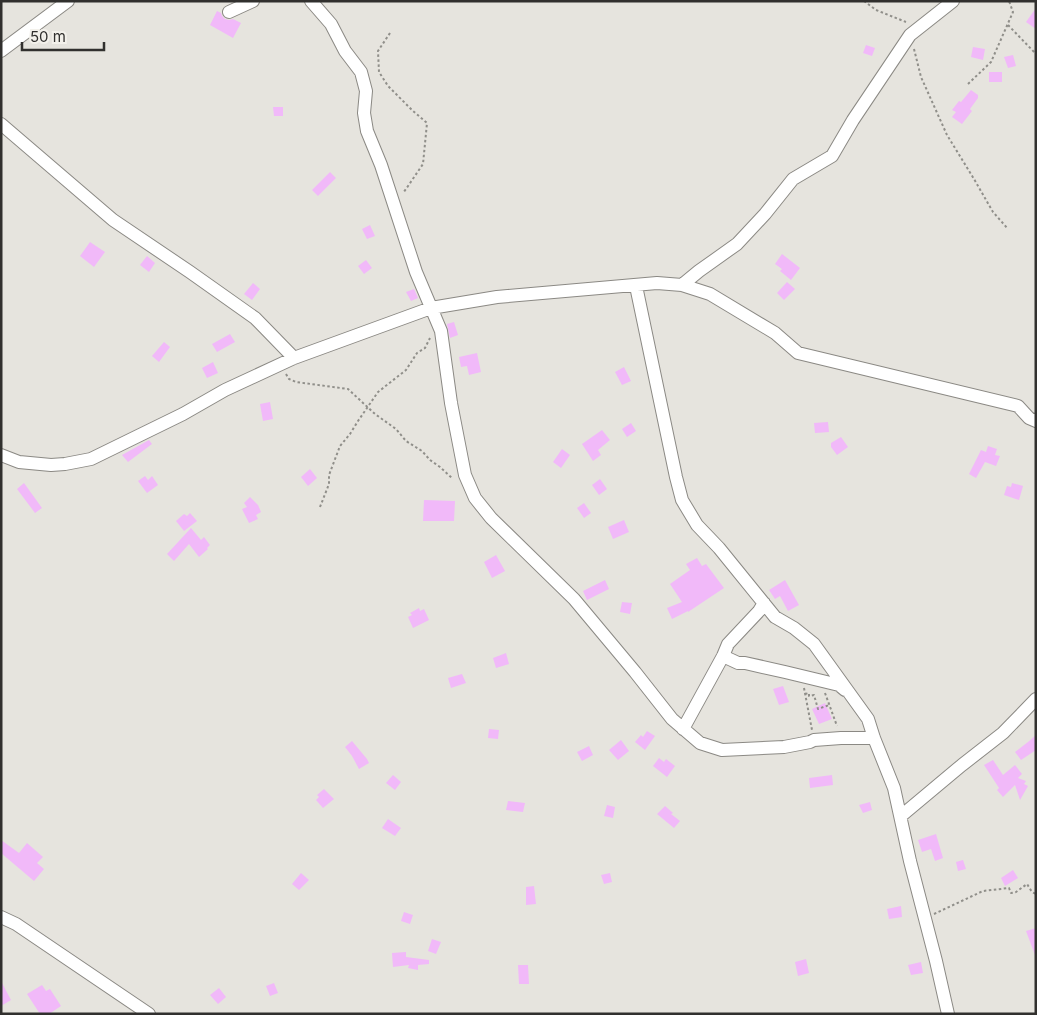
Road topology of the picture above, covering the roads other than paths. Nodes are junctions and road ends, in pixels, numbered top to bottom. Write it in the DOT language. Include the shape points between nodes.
graph roads {
  1 [pos="68,1"];
  2 [pos="254,1"];
  3 [pos="311,1"];
  4 [pos="953,1"];
  5 [pos="229,12"];
  6 [pos="1,51"];
  7 [pos="1,124"];
  8 [pos="682,285"];
  9 [pos="636,286"];
  10 [pos="432,308"];
  11 [pos="294,358"];
  12 [pos="1036,421"];
  13 [pos="1,455"];
  14 [pos="764,603"];
  15 [pos="723,656"];
  16 [pos="850,695"];
  17 [pos="1036,699"];
  18 [pos="683,729"];
  19 [pos="874,738"];
  20 [pos="901,816"];
  21 [pos="1,917"];
  22 [pos="149,1014"];
  23 [pos="948,1014"];
  1 -- 6 [label="street"];
  2 -- 5 [label="street"];
  3 -- 10 [label="street" via="331,24 361,72 366,91 364,113 367,130 416,272"];
  4 -- 8 [label="street" via="915,31 832,156 793,179 737,244"];
  7 -- 11 [label="street" via="113,220 255,318"];
  8 -- 9 [label="street" via="657,283"];
  8 -- 12 [label="street" via="710,294 775,333 798,353 1018,406"];
  9 -- 10 [label="street" via="497,297"];
  9 -- 14 [label="street" via="682,500 697,525"];
  10 -- 11 [label="street"];
  10 -- 18 [label="street" via="441,331 465,475 475,498 574,600"];
  11 -- 13 [label="street" via="92,459 51,465 19,462"];
  14 -- 15 [label="street" via="728,644"];
  14 -- 16 [label="street" via="775,617 814,644"];
  15 -- 16 [label="street" via="738,663 839,686"];
  15 -- 18 [label="street"];
  16 -- 19 [label="street" via="868,719"];
  17 -- 20 [label="street" via="1003,733"];
  18 -- 19 [label="street" via="700,743 722,750 784,747 814,740"];
  19 -- 20 [label="street" via="894,788"];
  20 -- 23 [label="street"];
  21 -- 22 [label="street"];
}
